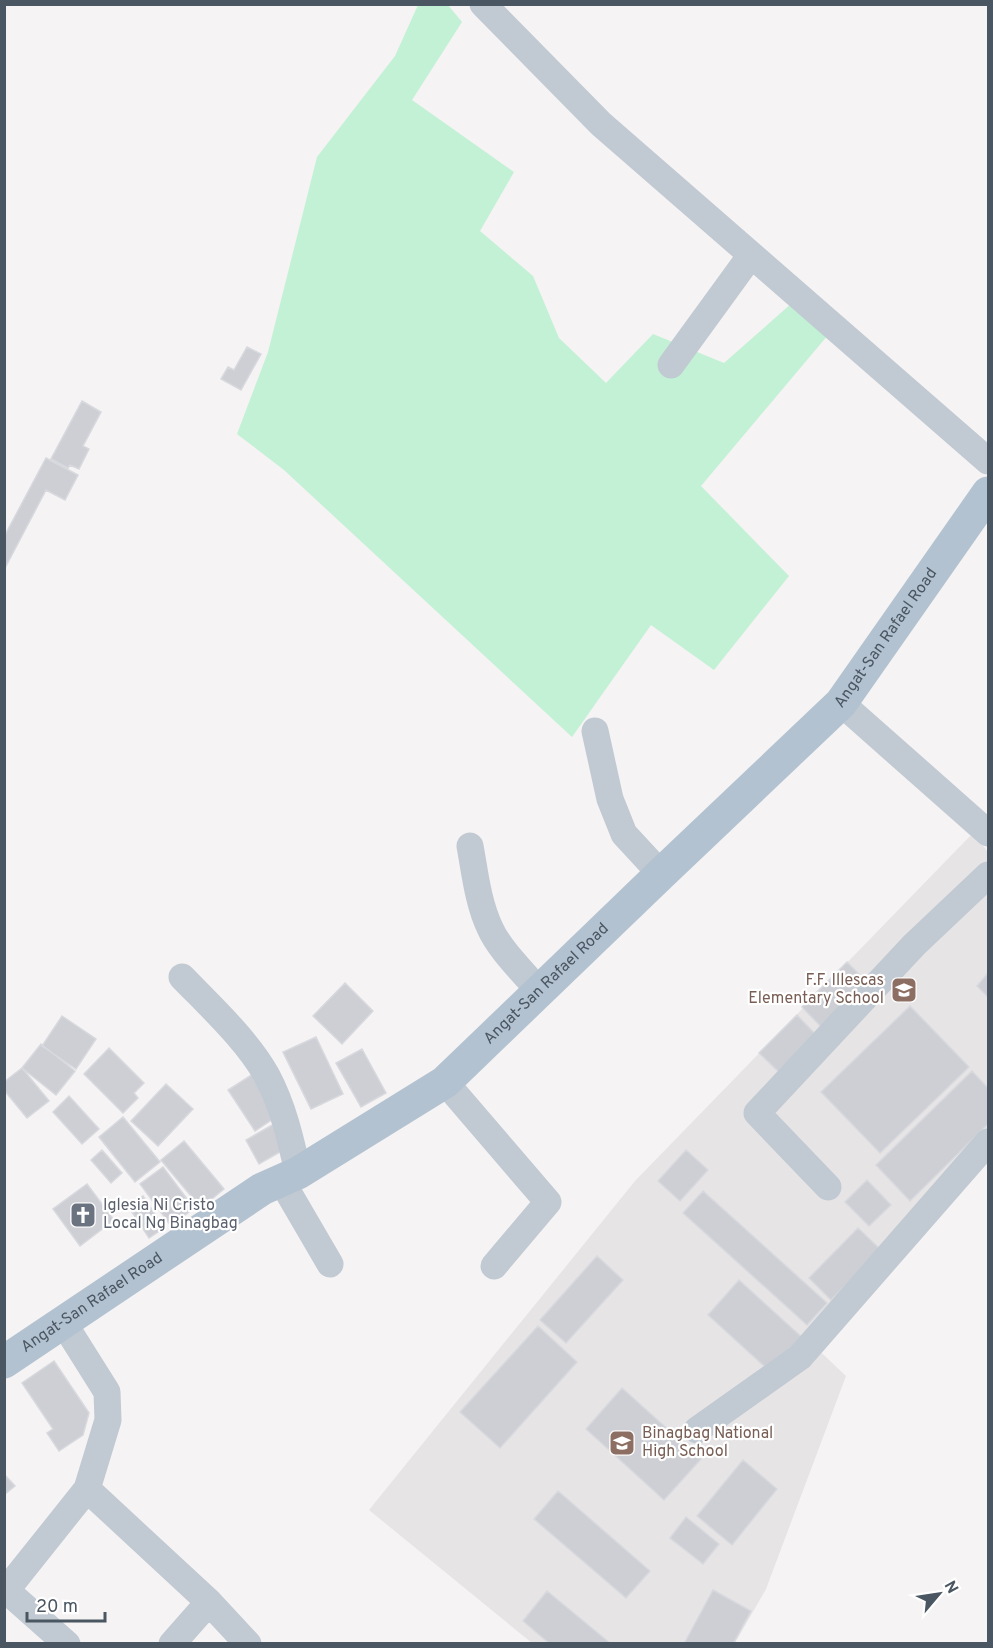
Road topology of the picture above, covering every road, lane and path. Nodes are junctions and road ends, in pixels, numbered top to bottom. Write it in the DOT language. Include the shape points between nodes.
graph roads {
  1 [pos="483,4"];
  2 [pos="751,255"];
  3 [pos="671,365"];
  4 [pos="988,461"];
  5 [pos="988,493"];
  6 [pos="841,703"];
  7 [pos="595,731"];
  8 [pos="988,833"];
  9 [pos="470,846"];
  10 [pos="661,874"];
  11 [pos="988,874"];
  12 [pos="182,977"];
  13 [pos="539,991"];
  14 [pos="445,1082"];
  15 [pos="988,1142"];
  16 [pos="290,1177"];
  17 [pos="828,1187"];
  18 [pos="330,1264"];
  19 [pos="494,1266"];
  20 [pos="63,1322"];
  21 [pos="4,1362"];
  22 [pos="697,1430"];
  23 [pos="87,1489"];
  24 [pos="6,1592"];
  25 [pos="209,1602"];
  26 [pos="67,1644"];
  27 [pos="172,1644"];
  28 [pos="248,1644"];
  1 -- 2 [label="street" via="601,124"];
  2 -- 3 [label="street"];
  2 -- 4 [label="street"];
  5 -- 6 [label="main road, Angat-San Rafael Road"];
  6 -- 8 [label="street"];
  6 -- 10 [label="main road, Angat-San Rafael Road"];
  7 -- 10 [label="street" via="610,799 624,834"];
  9 -- 13 [label="street" via="490,929"];
  10 -- 13 [label="main road, Angat-San Rafael Road"];
  11 -- 17 [label="street" via="914,945 757,1113"];
  12 -- 16 [label="street" via="266,1074 291,1141"];
  13 -- 14 [label="main road, Angat-San Rafael Road"];
  14 -- 16 [label="main road, Angat-San Rafael Road"];
  14 -- 19 [label="street" via="548,1202"];
  15 -- 22 [label="street" via="800,1357"];
  16 -- 18 [label="street"];
  16 -- 20 [label="main road, Angat-San Rafael Road" via="262,1189"];
  20 -- 21 [label="main road, Angat-San Rafael Road"];
  20 -- 23 [label="street" via="107,1392 108,1420"];
  23 -- 24 [label="street"];
  23 -- 25 [label="street"];
  24 -- 26 [label="street"];
  25 -- 27 [label="street"];
  25 -- 28 [label="street"];
}
